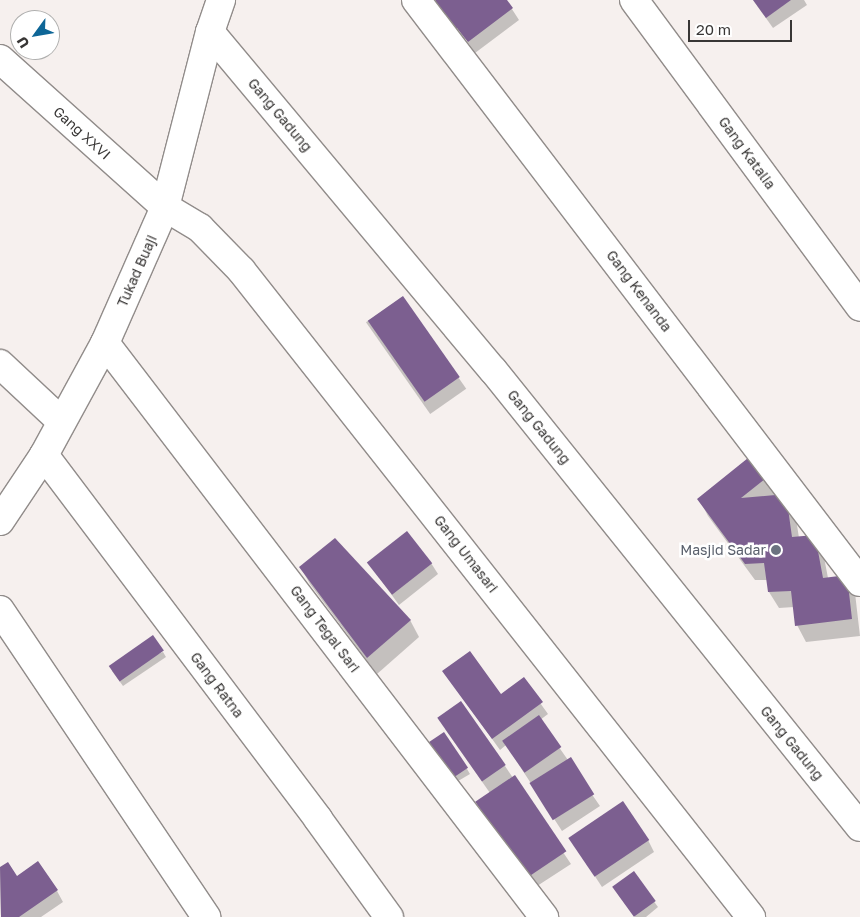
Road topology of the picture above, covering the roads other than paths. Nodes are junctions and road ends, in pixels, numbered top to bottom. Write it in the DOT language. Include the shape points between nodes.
graph roads {
  1 [pos="416,0"];
  2 [pos="634,0"];
  3 [pos="220,1"];
  4 [pos="210,32"];
  5 [pos="0,59"];
  6 [pos="164,207"];
  7 [pos="860,307"];
  8 [pos="106,343"];
  9 [pos="0,364"];
  10 [pos="61,421"];
  11 [pos="44,455"];
  12 [pos="0,521"];
  13 [pos="860,582"];
  14 [pos="0,610"];
  15 [pos="860,827"];
  16 [pos="206,917"];
  17 [pos="389,917"];
  18 [pos="544,917"];
  19 [pos="750,917"];
  1 -- 13 [label="street, Gang Kenanda"];
  2 -- 7 [label="street, Gang Katalia"];
  3 -- 4 [label="street, Tukad Buaji"];
  4 -- 6 [label="street, Tukad Buaji"];
  4 -- 15 [label="street, Gang Gadung" via="493,370"];
  5 -- 6 [label="street, Gang XXVI"];
  6 -- 8 [label="street, Tukad Buaji"];
  6 -- 19 [label="street, Gang Umasari" via="200,228 241,270"];
  8 -- 10 [label="street, Tukad Buaji"];
  8 -- 18 [label="street, Gang Tegal Sari"];
  9 -- 10 [label="street"];
  10 -- 11 [label="street, Tukad Buaji"];
  11 -- 12 [label="street, Tukad Buaji"];
  11 -- 17 [label="street, Gang Ratna"];
  14 -- 16 [label="street"];
}
